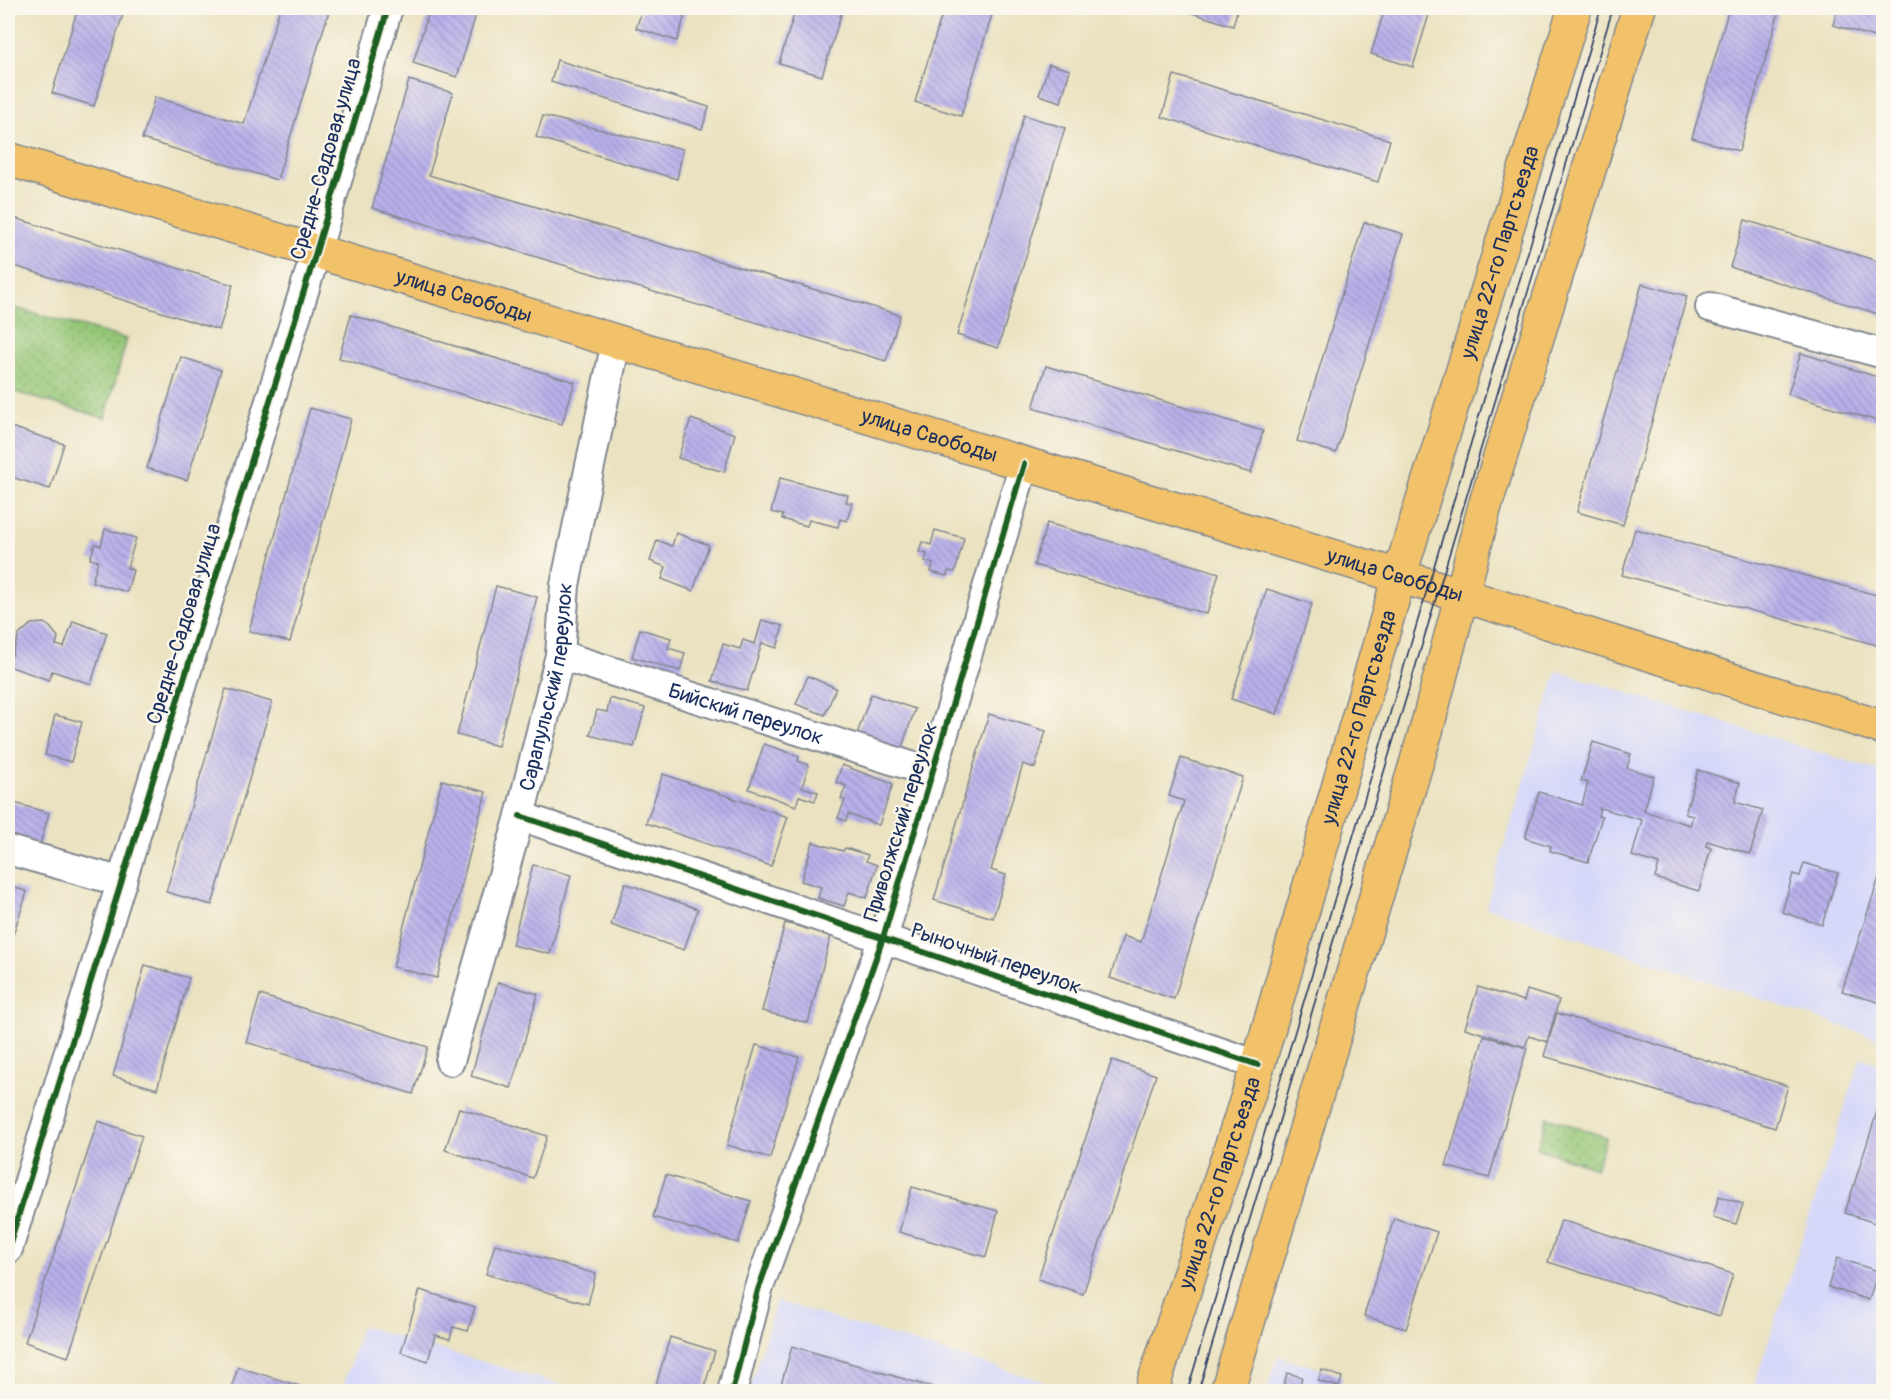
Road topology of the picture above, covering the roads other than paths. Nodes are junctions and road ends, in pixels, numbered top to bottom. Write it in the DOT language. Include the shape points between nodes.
graph roads {
  1 [pos="388,8"];
  2 [pos="1575,8"];
  3 [pos="1639,8"];
  4 [pos="8,159"];
  5 [pos="316,252"];
  6 [pos="1710,307"];
  7 [pos="616,342"];
  8 [pos="1884,354"];
  9 [pos="1024,464"];
  10 [pos="1399,577"];
  11 [pos="1462,595"];
  12 [pos="560,656"];
  13 [pos="1884,728"];
  14 [pos="933,773"];
  15 [pos="520,816"];
  16 [pos="8,850"];
  17 [pos="122,882"];
  18 [pos="883,938"];
  19 [pos="450,1061"];
  20 [pos="1258,1065"];
  21 [pos="8,1249"];
  22 [pos="732,1392"];
  23 [pos="1151,1392"];
  24 [pos="1227,1392"];
  1 -- 5 [label="street, Средне-Садовая улица"];
  2 -- 10 [label="main road, улица 22-го Партсъезда"];
  3 -- 11 [label="main road" via="1485,506"];
  4 -- 5 [label="main road, улица Свободы"];
  5 -- 7 [label="main road, улица Свободы"];
  5 -- 17 [label="street, Средне-Садовая улица"];
  6 -- 8 [label="street"];
  7 -- 9 [label="main road, улица Свободы"];
  7 -- 12 [label="street, Сарапульский переулок" via="566,585"];
  9 -- 10 [label="main road, улица Свободы"];
  9 -- 14 [label="street, Приволжский переулок"];
  10 -- 11 [label="main road, улица Свободы"];
  10 -- 20 [label="main road, улица 22-го Партсъезда"];
  11 -- 13 [label="main road, улица Свободы"];
  11 -- 24 [label="main road" via="1394,840"];
  12 -- 14 [label="street, Бийский переулок"];
  12 -- 15 [label="street, Сарапульский переулок"];
  14 -- 18 [label="street, Приволжский переулок"];
  15 -- 18 [label="street, Рыночный переулок"];
  15 -- 19 [label="street, Сарапульский переулок"];
  16 -- 17 [label="street"];
  17 -- 21 [label="street, Средне-Садовая улица"];
  18 -- 20 [label="street, Рыночный переулок"];
  18 -- 22 [label="street, Приволжский переулок" via="758,1290"];
  20 -- 23 [label="main road, улица 22-го Партсъезда"];
}
